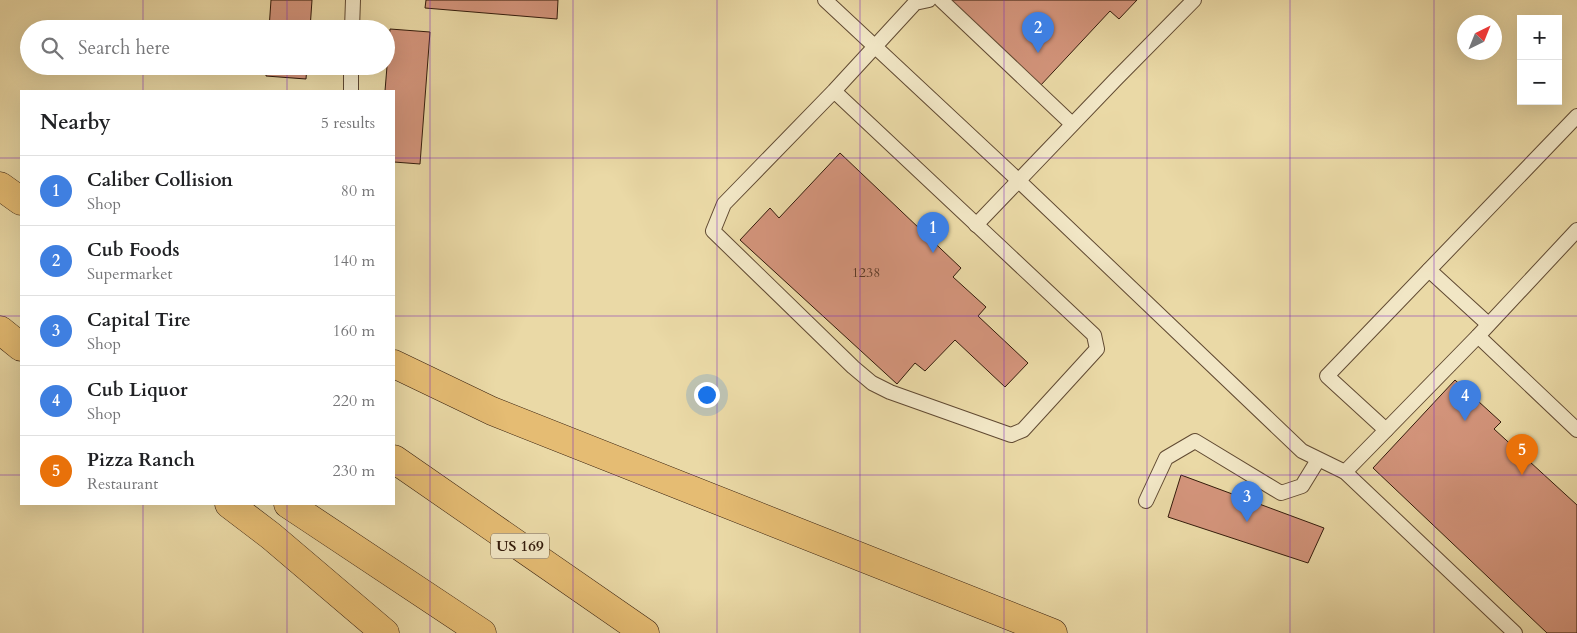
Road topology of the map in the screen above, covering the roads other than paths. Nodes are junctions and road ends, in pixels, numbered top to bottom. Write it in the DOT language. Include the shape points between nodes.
graph roads {
  1 [pos="352,0"];
  2 [pos="825,0"];
  3 [pos="929,0"];
  4 [pos="941,0"];
  5 [pos="1194,0"];
  6 [pos="352,20"];
  7 [pos="875,47"];
  8 [pos="351,75"];
  9 [pos="351,90"];
  10 [pos="834,91"];
  11 [pos="1577,116"];
  12 [pos="1072,124"];
  13 [pos="0,170"];
  14 [pos="20,180"];
  15 [pos="1019,181"];
  16 [pos="0,186"];
  17 [pos="20,200"];
  18 [pos="976,225"];
  19 [pos="1577,230"];
  20 [pos="1429,270"];
  21 [pos="0,312"];
  22 [pos="1488,324"];
  23 [pos="20,325"];
  24 [pos="0,330"];
  25 [pos="1478,336"];
  26 [pos="20,345"];
  27 [pos="395,364"];
  28 [pos="1386,430"];
  29 [pos="1577,430"];
  30 [pos="395,460"];
  31 [pos="1318,460"];
  32 [pos="1345,472"];
  33 [pos="1146,501"];
  34 [pos="230,505"];
  35 [pos="290,505"];
  36 [pos="385,633"];
  37 [pos="482,633"];
  38 [pos="645,633"];
  39 [pos="1053,633"];
  40 [pos="1515,633"];
  1 -- 6 [label="lane"];
  2 -- 7 [label="lane"];
  3 -- 7 [label="lane" via="914,3"];
  4 -- 12 [label="lane"];
  5 -- 12 [label="lane"];
  7 -- 10 [label="lane"];
  7 -- 15 [label="lane"];
  8 -- 9 [label="lane"];
  10 -- 18 [label="lane"];
  10 -- 18 [label="lane" via="724,204 713,231 872,383 1010,435 1023,430 1097,349 1094,335"];
  11 -- 20 [label="lane"];
  12 -- 15 [label="lane"];
  13 -- 14 [label="highway"];
  15 -- 18 [label="lane"];
  15 -- 31 [label="lane" via="1302,451"];
  16 -- 17 [label="highway"];
  19 -- 22 [label="lane"];
  20 -- 22 [label="lane"];
  20 -- 28 [label="lane" via="1327,376"];
  21 -- 23 [label="highway"];
  22 -- 25 [label="lane"];
  24 -- 26 [label="highway"];
  25 -- 28 [label="lane"];
  25 -- 29 [label="lane"];
  27 -- 39 [label="highway" via="492,411"];
  28 -- 32 [label="lane"];
  30 -- 38 [label="highway, US 169"];
  31 -- 32 [label="lane"];
  31 -- 33 [label="lane" via="1302,486 1281,493 1195,441 1166,458"];
  32 -- 40 [label="lane"];
  34 -- 36 [label="highway"];
  35 -- 37 [label="highway"];
}
